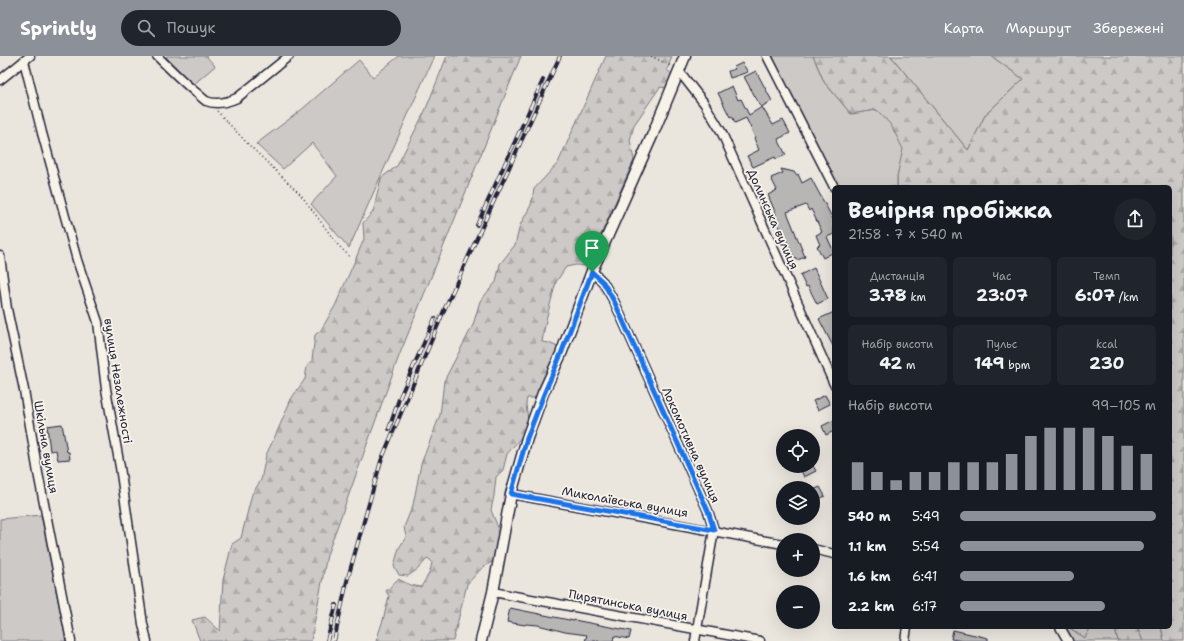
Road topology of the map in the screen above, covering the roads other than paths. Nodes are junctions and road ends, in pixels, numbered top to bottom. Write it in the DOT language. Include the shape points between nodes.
graph roads {
  1 [pos="157,56"];
  2 [pos="289,56"];
  3 [pos="685,56"];
  4 [pos="767,56"];
  5 [pos="27,59"];
  6 [pos="679,71"];
  7 [pos="0,80"];
  8 [pos="832,185"];
  9 [pos="0,256"];
  10 [pos="592,272"];
  11 [pos="832,380"];
  12 [pos="511,494"];
  13 [pos="714,530"];
  14 [pos="776,543"];
  15 [pos="820,551"];
  16 [pos="832,554"];
  17 [pos="493,592"];
  18 [pos="908,629"];
  19 [pos="1061,629"];
  20 [pos="697,630"];
  21 [pos="71,641"];
  22 [pos="147,641"];
  23 [pos="481,641"];
  24 [pos="695,641"];
  25 [pos="760,641"];
  26 [pos="905,641"];
  27 [pos="1068,641"];
  1 -- 2 [label="street" via="179,79 207,101 218,103 237,98"];
  3 -- 6 [label="street"];
  4 -- 8 [label="street"];
  5 -- 7 [label="street"];
  5 -- 22 [label="street, вулиця Незалежності" via="42,132 77,260 98,322 106,389"];
  6 -- 10 [label="street"];
  6 -- 11 [label="street, Долинська вулиця" via="704,103 721,131"];
  9 -- 21 [label="street, Шкільна вулиця" via="7,309"];
  10 -- 12 [label="street" via="530,431"];
  10 -- 13 [label="street, Локомотивна вулиця" via="603,282 615,303 708,511"];
  12 -- 13 [label="street, Миколаївська вулиця"];
  12 -- 17 [label="street"];
  13 -- 14 [label="street, Миколаївська вулиця"];
  13 -- 20 [label="street, Локомотивна вулиця"];
  15 -- 16 [label="street"];
  17 -- 20 [label="street, Пирятинська вулиця"];
  17 -- 23 [label="street"];
  18 -- 26 [label="street"];
  19 -- 27 [label="street"];
  20 -- 24 [label="street, Локомотивна вулиця"];
  20 -- 25 [label="street, Пирятинська вулиця"];
}
